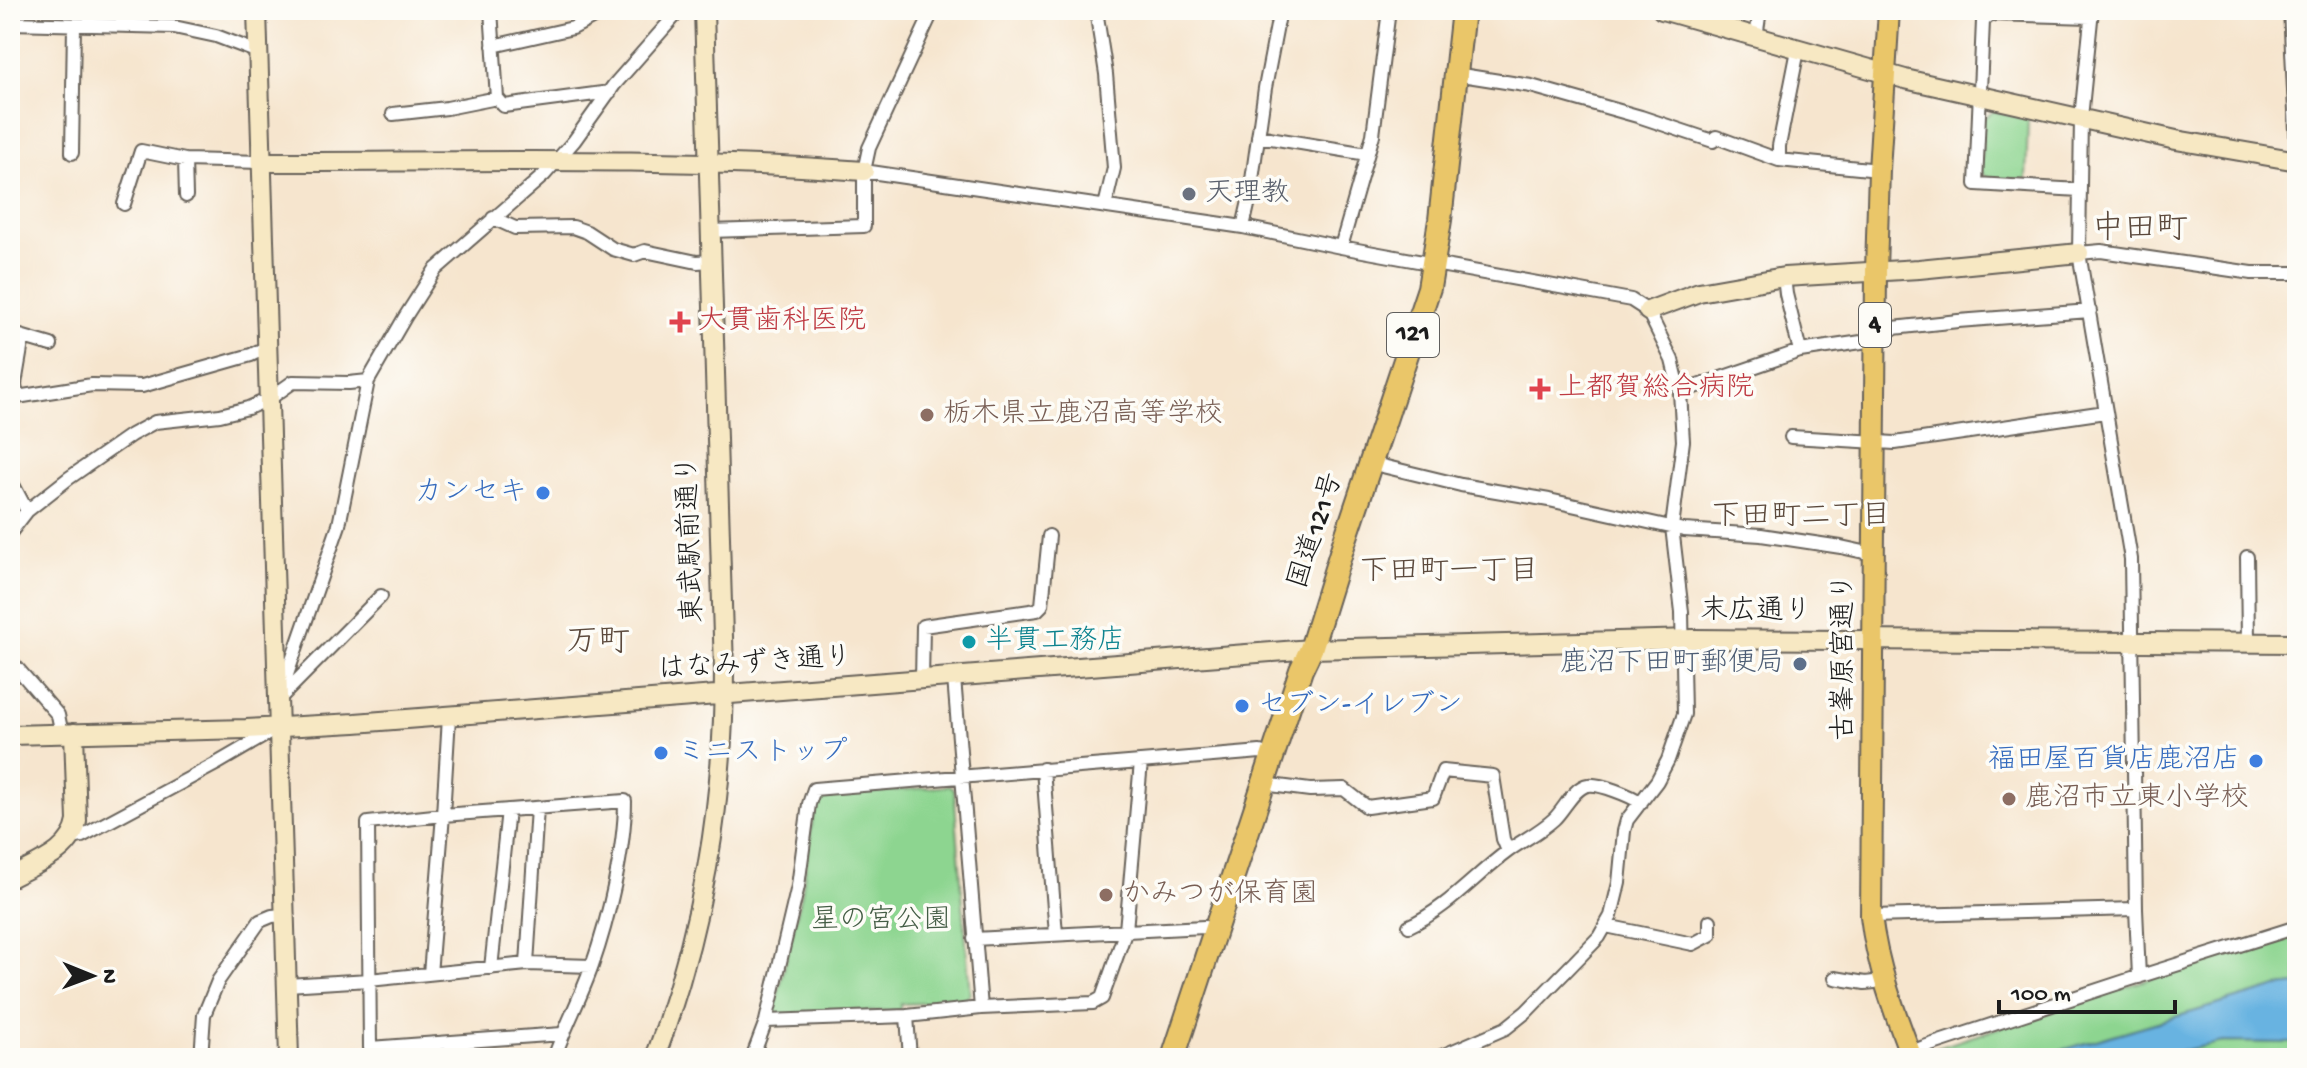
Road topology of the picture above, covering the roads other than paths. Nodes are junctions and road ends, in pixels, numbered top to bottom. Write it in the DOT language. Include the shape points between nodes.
graph roads {
  1 [pos="257,10"];
  2 [pos="491,10"];
  3 [pos="607,10"];
  4 [pos="680,10"];
  5 [pos="704,10"];
  6 [pos="933,10"];
  7 [pos="1096,10"];
  8 [pos="1280,10"];
  9 [pos="1389,10"];
  10 [pos="1463,10"];
  11 [pos="1662,10"];
  12 [pos="1760,10"];
  13 [pos="1889,10"];
  14 [pos="2290,10"];
  15 [pos="2091,14"];
  16 [pos="10,23"];
  17 [pos="74,25"];
  18 [pos="1756,37"];
  19 [pos="493,46"];
  20 [pos="1798,50"];
  21 [pos="258,52"];
  22 [pos="1455,74"];
  23 [pos="1885,74"];
  24 [pos="610,92"];
  25 [pos="1979,95"];
  26 [pos="497,98"];
  27 [pos="393,114"];
  28 [pos="2081,118"];
  29 [pos="1258,136"];
  30 [pos="2297,152"];
  31 [pos="72,153"];
  32 [pos="1367,154"];
  33 [pos="185,160"];
  34 [pos="1779,160"];
  35 [pos="2297,161"];
  36 [pos="262,162"];
  37 [pos="554,162"];
  38 [pos="708,164"];
  39 [pos="1879,170"];
  40 [pos="864,171"];
  41 [pos="2080,190"];
  42 [pos="186,196"];
  43 [pos="124,204"];
  44 [pos="1105,206"];
  45 [pos="493,218"];
  46 [pos="1243,227"];
  47 [pos="710,231"];
  48 [pos="1341,247"];
  49 [pos="2079,253"];
  50 [pos="711,261"];
  51 [pos="1434,263"];
  52 [pos="1876,271"];
  53 [pos="2297,273"];
  54 [pos="1784,277"];
  55 [pos="1648,311"];
  56 [pos="2090,311"];
  57 [pos="17,335"];
  58 [pos="1875,335"];
  59 [pos="51,345"];
  60 [pos="267,347"];
  61 [pos="1800,351"];
  62 [pos="368,381"];
  63 [pos="1680,392"];
  64 [pos="269,399"];
  65 [pos="13,401"];
  66 [pos="2105,412"];
  67 [pos="1791,437"];
  68 [pos="1873,442"];
  69 [pos="1370,463"];
  70 [pos="10,479"];
  71 [pos="27,511"];
  72 [pos="1672,527"];
  73 [pos="10,533"];
  74 [pos="1049,536"];
  75 [pos="1873,554"];
  76 [pos="2247,557"];
  77 [pos="381,596"];
  78 [pos="1682,639"];
  79 [pos="1873,641"];
  80 [pos="2131,641"];
  81 [pos="2248,643"];
  82 [pos="2297,643"];
  83 [pos="1311,649"];
  84 [pos="11,662"];
  85 [pos="954,678"];
  86 [pos="922,681"];
  87 [pos="724,694"];
  88 [pos="278,700"];
  89 [pos="449,717"];
  90 [pos="279,728"];
  91 [pos="68,733"];
  92 [pos="10,735"];
  93 [pos="1272,756"];
  94 [pos="1141,762"];
  95 [pos="1043,769"];
  96 [pos="961,775"];
  97 [pos="1263,784"];
  98 [pos="1641,803"];
  99 [pos="537,808"];
  100 [pos="508,810"];
  101 [pos="443,815"];
  102 [pos="72,838"];
  103 [pos="1508,851"];
  104 [pos="10,878"];
  105 [pos="2136,909"];
  106 [pos="284,915"];
  107 [pos="1871,916"];
  108 [pos="1710,921"];
  109 [pos="1409,926"];
  110 [pos="1606,926"];
  111 [pos="2297,927"];
  112 [pos="1214,929"];
  113 [pos="1126,930"];
  114 [pos="1056,934"];
  115 [pos="974,939"];
  116 [pos="527,964"];
  117 [pos="592,966"];
  118 [pos="491,968"];
  119 [pos="430,974"];
  120 [pos="2139,977"];
  121 [pos="1835,978"];
  122 [pos="369,980"];
  123 [pos="1884,981"];
  124 [pos="287,985"];
  125 [pos="981,1008"];
  126 [pos="907,1016"];
  127 [pos="766,1021"];
  128 [pos="562,1034"];
  129 [pos="1454,1054"];
  130 [pos="197,1056"];
  131 [pos="1176,1057"];
  132 [pos="1908,1057"];
  133 [pos="289,1058"];
  134 [pos="554,1058"];
  135 [pos="655,1058"];
  136 [pos="752,1058"];
  137 [pos="910,1058"];
  138 [pos="1437,1058"];
  1 -- 21 [label="street"];
  2 -- 19 [label="street"];
  3 -- 19 [label="street" via="573,28"];
  4 -- 24 [label="street"];
  5 -- 38 [label="street, 東武駅前通り"];
  6 -- 40 [label="street" via="869,148"];
  7 -- 44 [label="street" via="1114,168"];
  8 -- 29 [label="street"];
  9 -- 32 [label="street"];
  10 -- 22 [label="highway, 国道121号 / 121"];
  11 -- 18 [label="street"];
  12 -- 18 [label="street"];
  13 -- 23 [label="main road, 古峯原宮通り / 4"];
  14 -- 30 [label="street"];
  15 -- 25 [label="street" via="1991,14 1983,21"];
  15 -- 28 [label="street"];
  16 -- 17 [label="street"];
  17 -- 21 [label="street" via="174,27"];
  17 -- 31 [label="street"];
  18 -- 20 [label="street"];
  19 -- 26 [label="street"];
  20 -- 23 [label="street"];
  20 -- 34 [label="street"];
  21 -- 36 [label="street"];
  22 -- 34 [label="street" via="1531,86"];
  22 -- 51 [label="highway, 国道121号 / 121"];
  23 -- 25 [label="street"];
  23 -- 39 [label="main road, 古峯原宮通り / 4"];
  24 -- 26 [label="street" via="504,106"];
  24 -- 37 [label="street"];
  25 -- 28 [label="street"];
  25 -- 41 [label="street" via="1976,184"];
  26 -- 27 [label="street"];
  28 -- 35 [label="street"];
  28 -- 41 [label="street"];
  29 -- 32 [label="street"];
  29 -- 46 [label="street"];
  32 -- 48 [label="street"];
  33 -- 36 [label="street"];
  33 -- 42 [label="street"];
  33 -- 43 [label="street" via="141,151"];
  34 -- 39 [label="street"];
  36 -- 37 [label="street"];
  36 -- 60 [label="street"];
  37 -- 38 [label="street"];
  37 -- 45 [label="street"];
  38 -- 40 [label="street"];
  38 -- 47 [label="street, 東武駅前通り"];
  39 -- 52 [label="main road, 古峯原宮通り / 4"];
  40 -- 44 [label="street"];
  40 -- 47 [label="street" via="864,226"];
  41 -- 49 [label="street"];
  44 -- 46 [label="street"];
  45 -- 50 [label="street" via="515,228 573,227 634,255 645,251"];
  45 -- 62 [label="street" via="435,270"];
  46 -- 48 [label="street"];
  47 -- 50 [label="street, 東武駅前通り"];
  48 -- 51 [label="street"];
  49 -- 52 [label="street"];
  49 -- 53 [label="street" via="2101,251 2252,273"];
  49 -- 56 [label="street"];
  50 -- 87 [label="street, 東武駅前通り"];
  51 -- 55 [label="street" via="1631,300"];
  51 -- 69 [label="highway, 国道121号 / 121"];
  52 -- 54 [label="street"];
  52 -- 58 [label="main road, 古峯原宮通り / 4"];
  54 -- 55 [label="street" via="1699,292"];
  54 -- 61 [label="street"];
  55 -- 63 [label="street" via="1672,360"];
  56 -- 58 [label="street" via="1958,321"];
  56 -- 66 [label="street"];
  57 -- 59 [label="street"];
  57 -- 65 [label="street"];
  58 -- 61 [label="street"];
  58 -- 68 [label="main road, 古峯原宮通り / 4"];
  60 -- 64 [label="street"];
  60 -- 65 [label="street" via="142,386 92,385"];
  61 -- 63 [label="street"];
  62 -- 64 [label="street" via="293,382"];
  62 -- 88 [label="street" via="339,525"];
  63 -- 72 [label="street" via="1683,441"];
  64 -- 71 [label="street" via="220,415 155,422"];
  64 -- 88 [label="street"];
  66 -- 68 [label="street"];
  66 -- 80 [label="street" via="2131,559"];
  67 -- 68 [label="street"];
  68 -- 75 [label="main road, 古峯原宮通り / 4"];
  69 -- 72 [label="street"];
  69 -- 83 [label="highway, 国道121号 / 121"];
  70 -- 71 [label="street"];
  71 -- 73 [label="street"];
  72 -- 75 [label="street"];
  72 -- 78 [label="street"];
  74 -- 86 [label="street" via="1042,605 1037,610 923,626"];
  75 -- 79 [label="main road, 古峯原宮通り / 4"];
  76 -- 81 [label="street"];
  77 -- 88 [label="street"];
  78 -- 79 [label="street, 末広通り"];
  78 -- 83 [label="street, 末広通り"];
  78 -- 98 [label="street" via="1684,714 1668,760"];
  79 -- 80 [label="street, 末広通り"];
  79 -- 107 [label="main road, 古峯原宮通り / 4"];
  80 -- 81 [label="street, 末広通り"];
  80 -- 105 [label="street"];
  81 -- 82 [label="street, 末広通り"];
  83 -- 85 [label="street, はなみずき通り"];
  83 -- 93 [label="highway, 国道121号 / 121"];
  84 -- 91 [label="street"];
  85 -- 86 [label="street, はなみずき通り"];
  85 -- 96 [label="street"];
  86 -- 87 [label="street, はなみずき通り"];
  87 -- 89 [label="street, はなみずき通り"];
  87 -- 135 [label="street, 東武駅前通り" via="719,796 703,893"];
  88 -- 90 [label="street"];
  89 -- 90 [label="street, はなみずき通り"];
  89 -- 101 [label="street"];
  90 -- 91 [label="street, はなみずき通り"];
  90 -- 102 [label="street"];
  90 -- 106 [label="street"];
  91 -- 92 [label="street, はなみずき通り"];
  91 -- 102 [label="street" via="77,821"];
  93 -- 94 [label="street" via="1260,752"];
  93 -- 97 [label="highway, 国道121号 / 121"];
  94 -- 95 [label="street"];
  94 -- 113 [label="street"];
  95 -- 96 [label="street"];
  95 -- 114 [label="street"];
  96 -- 115 [label="street"];
  96 -- 127 [label="street" via="811,791 798,886"];
  97 -- 103 [label="street" via="1344,789 1367,807 1433,798 1443,771 1493,776"];
  97 -- 112 [label="highway, 国道121号 / 121"];
  98 -- 103 [label="street" via="1586,785 1555,819"];
  98 -- 110 [label="street" via="1627,820 1619,883"];
  99 -- 100 [label="street"];
  99 -- 116 [label="street"];
  99 -- 117 [label="street" via="625,801 617,864"];
  100 -- 101 [label="street"];
  100 -- 118 [label="street"];
  101 -- 119 [label="street"];
  101 -- 122 [label="street" via="368,823"];
  102 -- 104 [label="street"];
  103 -- 109 [label="street" via="1444,907"];
  105 -- 107 [label="street"];
  105 -- 120 [label="street"];
  106 -- 124 [label="street"];
  106 -- 130 [label="street" via="260,921 218,981 204,1015"];
  107 -- 123 [label="main road, 古峯原宮通り / 4"];
  108 -- 110 [label="street" via="1710,935 1693,944"];
  110 -- 129 [label="street" via="1526,1012"];
  111 -- 120 [label="street"];
  112 -- 113 [label="street"];
  112 -- 131 [label="highway, 国道121号 / 121"];
  113 -- 114 [label="street"];
  113 -- 125 [label="street" via="1099,1001"];
  114 -- 115 [label="street"];
  115 -- 125 [label="street"];
  116 -- 117 [label="street"];
  116 -- 118 [label="street"];
  117 -- 128 [label="street"];
  118 -- 119 [label="street"];
  119 -- 122 [label="street"];
  120 -- 132 [label="street" via="1924,1047"];
  121 -- 123 [label="street"];
  122 -- 124 [label="street"];
  122 -- 128 [label="street" via="370,1048"];
  123 -- 132 [label="main road, 古峯原宮通り / 4"];
  124 -- 133 [label="street"];
  125 -- 126 [label="street"];
  126 -- 127 [label="street"];
  126 -- 137 [label="street"];
  127 -- 136 [label="street"];
  128 -- 134 [label="street"];
  129 -- 138 [label="street"];
}
